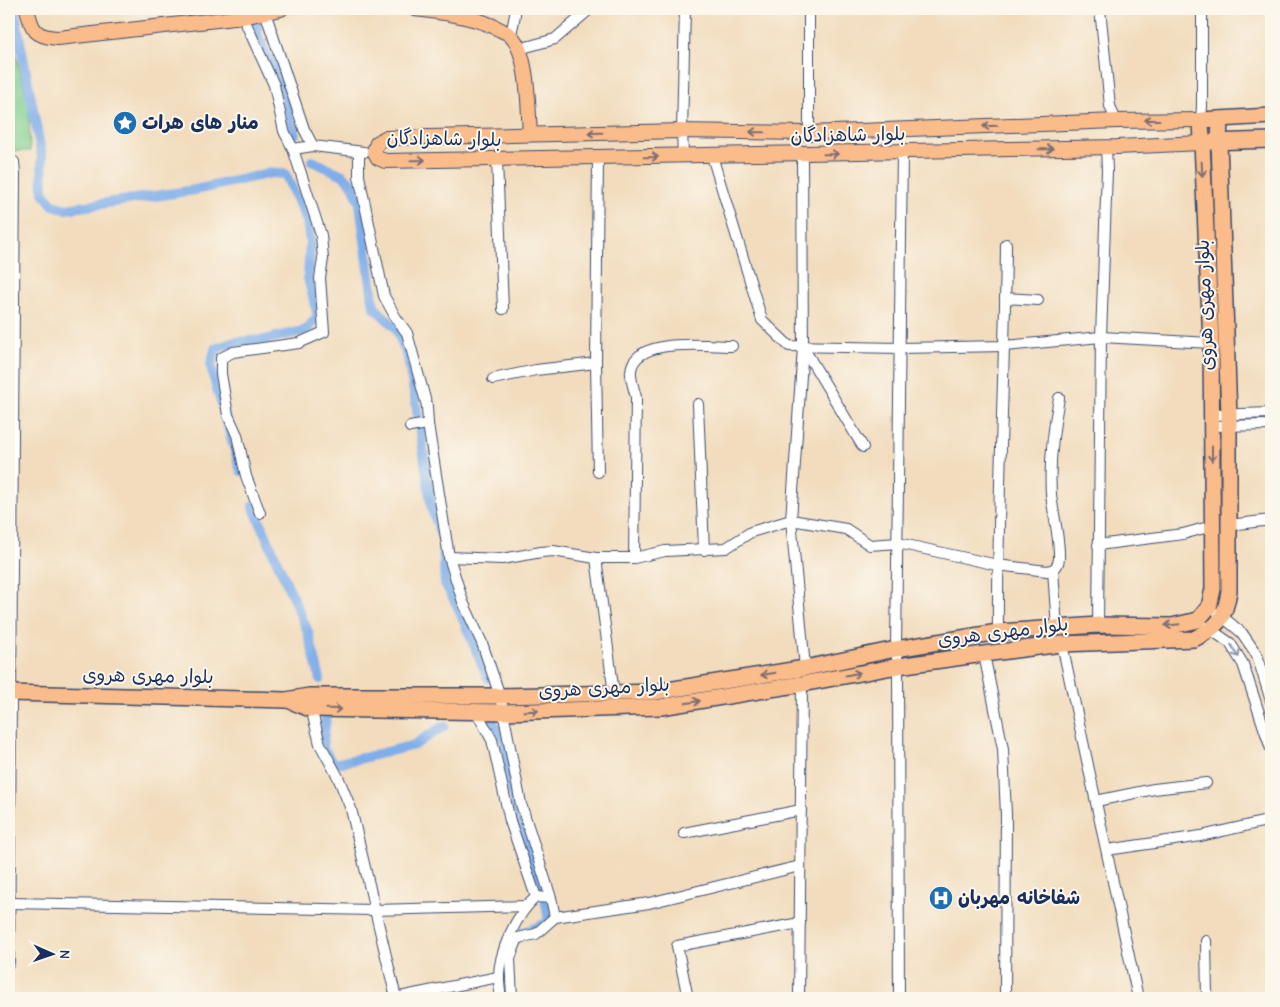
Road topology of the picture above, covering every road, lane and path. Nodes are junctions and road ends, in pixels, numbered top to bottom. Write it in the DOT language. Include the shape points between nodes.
graph roads {
  1 [pos="27,9"];
  2 [pos="281,9"];
  3 [pos="415,9"];
  4 [pos="515,9"];
  5 [pos="590,9"];
  6 [pos="685,9"];
  7 [pos="809,9"];
  8 [pos="1100,9"];
  9 [pos="1202,9"];
  10 [pos="264,10"];
  11 [pos="244,17"];
  12 [pos="511,35"];
  13 [pos="520,49"];
  14 [pos="1271,116"];
  15 [pos="1220,119"];
  16 [pos="1201,120"];
  17 [pos="1116,121"];
  18 [pos="682,131"];
  19 [pos="809,133"];
  20 [pos="530,134"];
  21 [pos="1271,140"];
  22 [pos="1219,142"];
  23 [pos="1201,143"];
  24 [pos="312,146"];
  25 [pos="1106,148"];
  26 [pos="293,149"];
  27 [pos="374,151"];
  28 [pos="359,152"];
  29 [pos="902,152"];
  30 [pos="802,154"];
  31 [pos="683,156"];
  32 [pos="712,156"];
  33 [pos="598,157"];
  34 [pos="497,160"];
  35 [pos="11,162"];
  36 [pos="12,174"];
  37 [pos="1006,244"];
  38 [pos="1005,298"];
  39 [pos="1038,300"];
  40 [pos="503,309"];
  41 [pos="1101,337"];
  42 [pos="1211,343"];
  43 [pos="732,346"];
  44 [pos="1005,346"];
  45 [pos="803,347"];
  46 [pos="901,348"];
  47 [pos="596,363"];
  48 [pos="493,379"];
  49 [pos="1059,398"];
  50 [pos="698,404"];
  51 [pos="1271,413"];
  52 [pos="1229,420"];
  53 [pos="1211,421"];
  54 [pos="428,424"];
  55 [pos="1271,425"];
  56 [pos="410,427"];
  57 [pos="863,448"];
  58 [pos="598,472"];
  59 [pos="260,513"];
  60 [pos="791,520"];
  61 [pos="1271,520"];
  62 [pos="1229,525"];
  63 [pos="1212,526"];
  64 [pos="898,543"];
  65 [pos="1098,545"];
  66 [pos="704,550"];
  67 [pos="448,557"];
  68 [pos="596,558"];
  69 [pos="634,558"];
  70 [pos="998,565"];
  71 [pos="1053,570"];
  72 [pos="1208,607"];
  73 [pos="1223,616"];
  74 [pos="1198,620"];
  75 [pos="1098,625"];
  76 [pos="1057,628"];
  77 [pos="1212,630"];
  78 [pos="998,632"];
  79 [pos="1062,644"];
  80 [pos="896,649"];
  81 [pos="984,654"];
  82 [pos="898,666"];
  83 [pos="805,668"];
  84 [pos="802,684"];
  85 [pos="10,693"];
  86 [pos="614,694"];
  87 [pos="500,696"];
  88 [pos="1271,701"];
  89 [pos="310,702"];
  90 [pos="476,711"];
  91 [pos="504,712"];
  92 [pos="1271,749"];
  93 [pos="1206,783"];
  94 [pos="1096,801"];
  95 [pos="801,810"];
  96 [pos="1271,820"];
  97 [pos="684,833"];
  98 [pos="1107,850"];
  99 [pos="800,866"];
  100 [pos="536,897"];
  101 [pos="551,898"];
  102 [pos="9,902"];
  103 [pos="526,906"];
  104 [pos="374,910"];
  105 [pos="555,917"];
  106 [pos="800,923"];
  107 [pos="1206,941"];
  108 [pos="9,964"];
  109 [pos="498,977"];
  110 [pos="396,998"];
  111 [pos="501,998"];
  112 [pos="512,998"];
  113 [pos="688,998"];
  114 [pos="799,998"];
  115 [pos="899,998"];
  116 [pos="1005,998"];
  117 [pos="1138,998"];
  118 [pos="1207,998"];
  1 -- 11 [label="main road" via="31,25 38,34 52,38"];
  2 -- 10 [label="main road"];
  3 -- 12 [label="main road" via="458,15 490,24"];
  4 -- 12 [label="street"];
  5 -- 13 [label="street" via="555,39"];
  6 -- 18 [label="street"];
  7 -- 19 [label="street"];
  8 -- 17 [label="street" via="1110,106"];
  9 -- 16 [label="street"];
  10 -- 11 [label="main road"];
  10 -- 24 [label="street"];
  11 -- 26 [label="street" via="274,85 284,131"];
  12 -- 13 [label="main road"];
  13 -- 20 [label="main road" via="525,70"];
  14 -- 15 [label="highway"];
  15 -- 16 [label="highway"];
  15 -- 22 [label="highway, بلوار مهری هروی"];
  16 -- 17 [label="main road, بلوار شاهزادگان, one-way"];
  16 -- 23 [label="highway, بلوار مهری هروی"];
  17 -- 19 [label="main road, بلوار شاهزادگان, one-way"];
  19 -- 18 [label="main road, بلوار شاهزادگان, one-way"];
  18 -- 20 [label="main road, بلوار شاهزادگان, one-way"];
  18 -- 31 [label="street"];
  20 -- 27 [label="main road, بلوار شاهزادگان" via="386,138 377,143"];
  21 -- 22 [label="highway"];
  22 -- 23 [label="highway"];
  22 -- 52 [label="highway, بلوار مهری هروی"];
  23 -- 25 [label="main road, بلوار شاهزادگان"];
  23 -- 42 [label="highway, بلوار مهری هروی, one-way"];
  24 -- 26 [label="street"];
  24 -- 28 [label="street"];
  29 -- 25 [label="main road, بلوار شاهزادگان, one-way"];
  25 -- 41 [label="street"];
  26 -- 59 [label="street" via="321,235 324,332 299,343 233,352 221,358 228,415"];
  27 -- 28 [label="street"];
  27 -- 34 [label="main road, بلوار شاهزادگان, one-way" via="385,161"];
  28 -- 54 [label="street" via="359,176 384,296 407,333 428,406"];
  30 -- 29 [label="main road, بلوار شاهزادگان, one-way"];
  29 -- 46 [label="street"];
  30 -- 32 [label="main road, بلوار شاهزادگان"];
  30 -- 45 [label="street"];
  31 -- 32 [label="main road, بلوار شاهزادگان"];
  33 -- 31 [label="main road, بلوار شاهزادگان, one-way"];
  32 -- 45 [label="street" via="762,320 789,346"];
  33 -- 34 [label="main road, بلوار شاهزادگان"];
  33 -- 47 [label="street"];
  34 -- 40 [label="street"];
  35 -- 36 [label="street"];
  36 -- 85 [label="street"];
  37 -- 38 [label="street"];
  38 -- 39 [label="street"];
  38 -- 44 [label="street"];
  41 -- 42 [label="street"];
  41 -- 44 [label="street"];
  41 -- 65 [label="street"];
  42 -- 53 [label="highway, بلوار مهری هروی"];
  43 -- 69 [label="street" via="658,347 650,349 632,364 630,373 636,397"];
  44 -- 46 [label="street"];
  44 -- 70 [label="street"];
  45 -- 46 [label="street"];
  45 -- 57 [label="street"];
  45 -- 60 [label="street"];
  46 -- 64 [label="street"];
  47 -- 48 [label="street"];
  47 -- 58 [label="street"];
  49 -- 71 [label="street" via="1051,451 1059,559"];
  50 -- 66 [label="street"];
  51 -- 52 [label="street"];
  52 -- 53 [label="street"];
  52 -- 55 [label="street"];
  52 -- 62 [label="highway, بلوار مهری هروی"];
  53 -- 63 [label="highway, بلوار مهری هروی, one-way"];
  54 -- 56 [label="street"];
  54 -- 67 [label="street"];
  60 -- 64 [label="street" via="846,529 870,545"];
  60 -- 66 [label="street" via="751,532 726,548"];
  60 -- 83 [label="street"];
  61 -- 62 [label="street"];
  62 -- 73 [label="highway, بلوار مهری هروی" via="1229,591"];
  63 -- 65 [label="street" via="1182,534"];
  63 -- 72 [label="highway, بلوار مهری هروی" via="1212,589"];
  64 -- 70 [label="street"];
  64 -- 80 [label="street"];
  65 -- 75 [label="street"];
  66 -- 69 [label="street" via="665,551"];
  67 -- 68 [label="street" via="502,559 553,551"];
  67 -- 87 [label="street" via="462,602 482,643"];
  68 -- 69 [label="street"];
  68 -- 86 [label="street"];
  70 -- 71 [label="street"];
  70 -- 78 [label="street"];
  71 -- 76 [label="street"];
  72 -- 73 [label="street"];
  72 -- 74 [label="highway, بلوار مهری هروی"];
  73 -- 77 [label="highway, بلوار مهری هروی"];
  73 -- 88 [label="street" via="1242,633 1257,655"];
  74 -- 75 [label="highway, بلوار مهری هروی, one-way" via="1172,626"];
  74 -- 77 [label="street"];
  75 -- 76 [label="highway, بلوار مهری هروی"];
  76 -- 78 [label="highway, بلوار مهری هروی"];
  77 -- 79 [label="highway, بلوار مهری هروی" via="1194,639"];
  77 -- 92 [label="street, one-way" via="1230,643 1243,664"];
  78 -- 80 [label="highway, بلوار مهری هروی"];
  79 -- 81 [label="highway, بلوار مهری هروی"];
  79 -- 94 [label="street"];
  80 -- 82 [label="street"];
  80 -- 83 [label="highway, بلوار مهری هروی"];
  81 -- 82 [label="highway, بلوار مهری هروی"];
  81 -- 116 [label="street" via="1003,749"];
  84 -- 82 [label="highway, بلوار مهری هروی, one-way"];
  82 -- 115 [label="street"];
  83 -- 86 [label="highway, بلوار مهری هروی, one-way" via="655,692"];
  91 -- 84 [label="highway, بلوار مهری هروی, one-way" via="661,708"];
  84 -- 95 [label="street"];
  85 -- 89 [label="highway, بلوار مهری هروی"];
  85 -- 102 [label="street"];
  86 -- 87 [label="highway, بلوار مهری هروی"];
  87 -- 89 [label="highway, بلوار مهری هروی"];
  87 -- 91 [label="street"];
  89 -- 90 [label="highway, بلوار مهری هروی, one-way"];
  89 -- 104 [label="street" via="320,744 351,810"];
  90 -- 91 [label="highway, بلوار مهری هروی"];
  90 -- 100 [label="street" via="492,740 510,821"];
  91 -- 101 [label="street" via="522,804"];
  93 -- 94 [label="street"];
  94 -- 98 [label="street"];
  95 -- 97 [label="street"];
  95 -- 99 [label="street"];
  96 -- 98 [label="street" via="1202,836"];
  98 -- 117 [label="street"];
  99 -- 105 [label="street" via="649,903"];
  99 -- 106 [label="street"];
  100 -- 101 [label="street"];
  100 -- 103 [label="street"];
  101 -- 105 [label="street"];
  102 -- 104 [label="street"];
  102 -- 108 [label="street"];
  103 -- 104 [label="street"];
  103 -- 109 [label="street" via="505,943"];
  104 -- 110 [label="street"];
  105 -- 112 [label="street" via="536,934 518,938 510,958"];
  106 -- 113 [label="street" via="677,946"];
  106 -- 114 [label="street"];
  107 -- 118 [label="street"];
  109 -- 110 [label="street"];
  109 -- 111 [label="street"];
}
